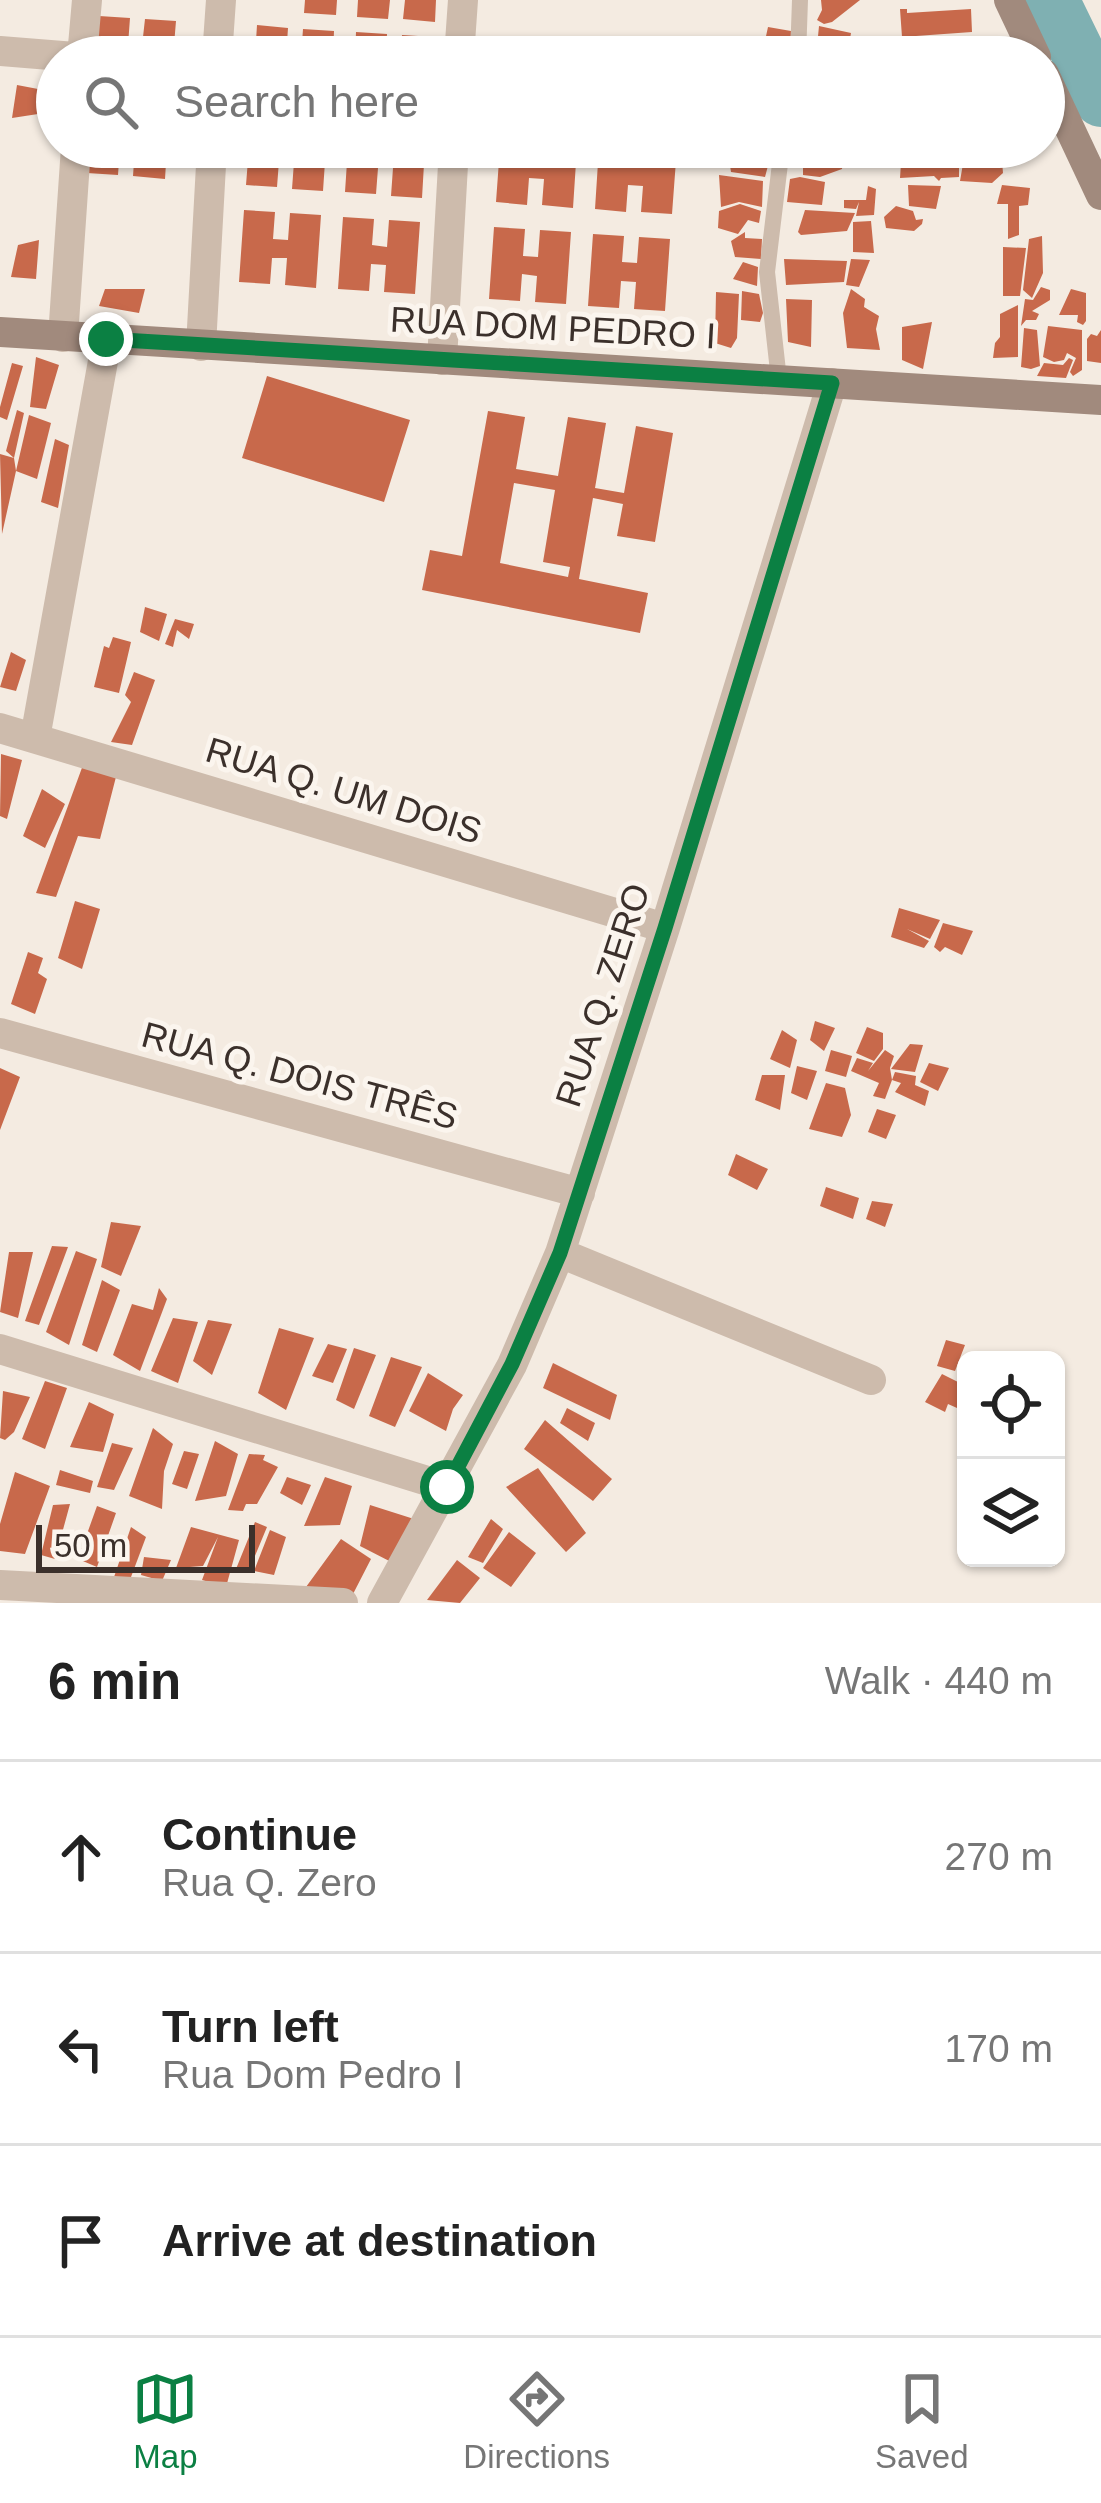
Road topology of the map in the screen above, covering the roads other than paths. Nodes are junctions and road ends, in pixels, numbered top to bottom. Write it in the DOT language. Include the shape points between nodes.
graph roads {
  1 [pos="87,0"];
  2 [pos="220,0"];
  3 [pos="463,0"];
  4 [pos="800,0"];
  5 [pos="1009,0"];
  6 [pos="82,36"];
  7 [pos="219,36"];
  8 [pos="461,36"];
  9 [pos="798,36"];
  10 [pos="1026,36"];
  11 [pos="0,51"];
  12 [pos="36,54"];
  13 [pos="1065,119"];
  14 [pos="75,168"];
  15 [pos="211,168"];
  16 [pos="453,168"];
  17 [pos="779,168"];
  18 [pos="1101,195"];
  19 [pos="0,332"];
  20 [pos="63,337"];
  21 [pos="106,339"];
  22 [pos="201,346"];
  23 [pos="442,360"];
  24 [pos="779,380"];
  25 [pos="832,383"];
  26 [pos="1101,400"];
  27 [pos="0,728"];
  28 [pos="35,738"];
  29 [pos="665,928"];
  30 [pos="0,1033"];
  31 [pos="580,1193"];
  32 [pos="560,1253"];
  33 [pos="0,1349"];
  34 [pos="872,1380"];
  35 [pos="447,1487"];
  36 [pos="0,1585"];
  37 [pos="389,1600"];
  38 [pos="343,1603"];
  1 -- 6 [label="street"];
  2 -- 7 [label="street"];
  3 -- 8 [label="street"];
  4 -- 9 [label="lane"];
  5 -- 10 [label="street"];
  11 -- 12 [label="street"];
  13 -- 18 [label="street"];
  14 -- 20 [label="street"];
  15 -- 22 [label="street"];
  16 -- 23 [label="street"];
  17 -- 24 [label="lane" via="767,272"];
  19 -- 20 [label="street, RUA DOM PEDRO I"];
  20 -- 21 [label="street, RUA DOM PEDRO I"];
  21 -- 22 [label="street, RUA DOM PEDRO I"];
  21 -- 28 [label="street"];
  22 -- 23 [label="street, RUA DOM PEDRO I"];
  23 -- 24 [label="street, RUA DOM PEDRO I"];
  24 -- 25 [label="street, RUA DOM PEDRO I"];
  25 -- 26 [label="street, RUA DOM PEDRO I"];
  25 -- 29 [label="street, RUA Q. ZERO"];
  27 -- 28 [label="street, RUA Q. UM DOIS"];
  28 -- 29 [label="street, RUA Q. UM DOIS"];
  29 -- 31 [label="street, RUA Q. ZERO"];
  30 -- 31 [label="street, RUA Q. DOIS TRÊS"];
  31 -- 32 [label="street, RUA Q. ZERO"];
  32 -- 34 [label="street"];
  32 -- 35 [label="street, RUA Q. ZERO"];
  33 -- 35 [label="street"];
  35 -- 37 [label="street, RUA Q. ZERO"];
  36 -- 38 [label="street"];
}
